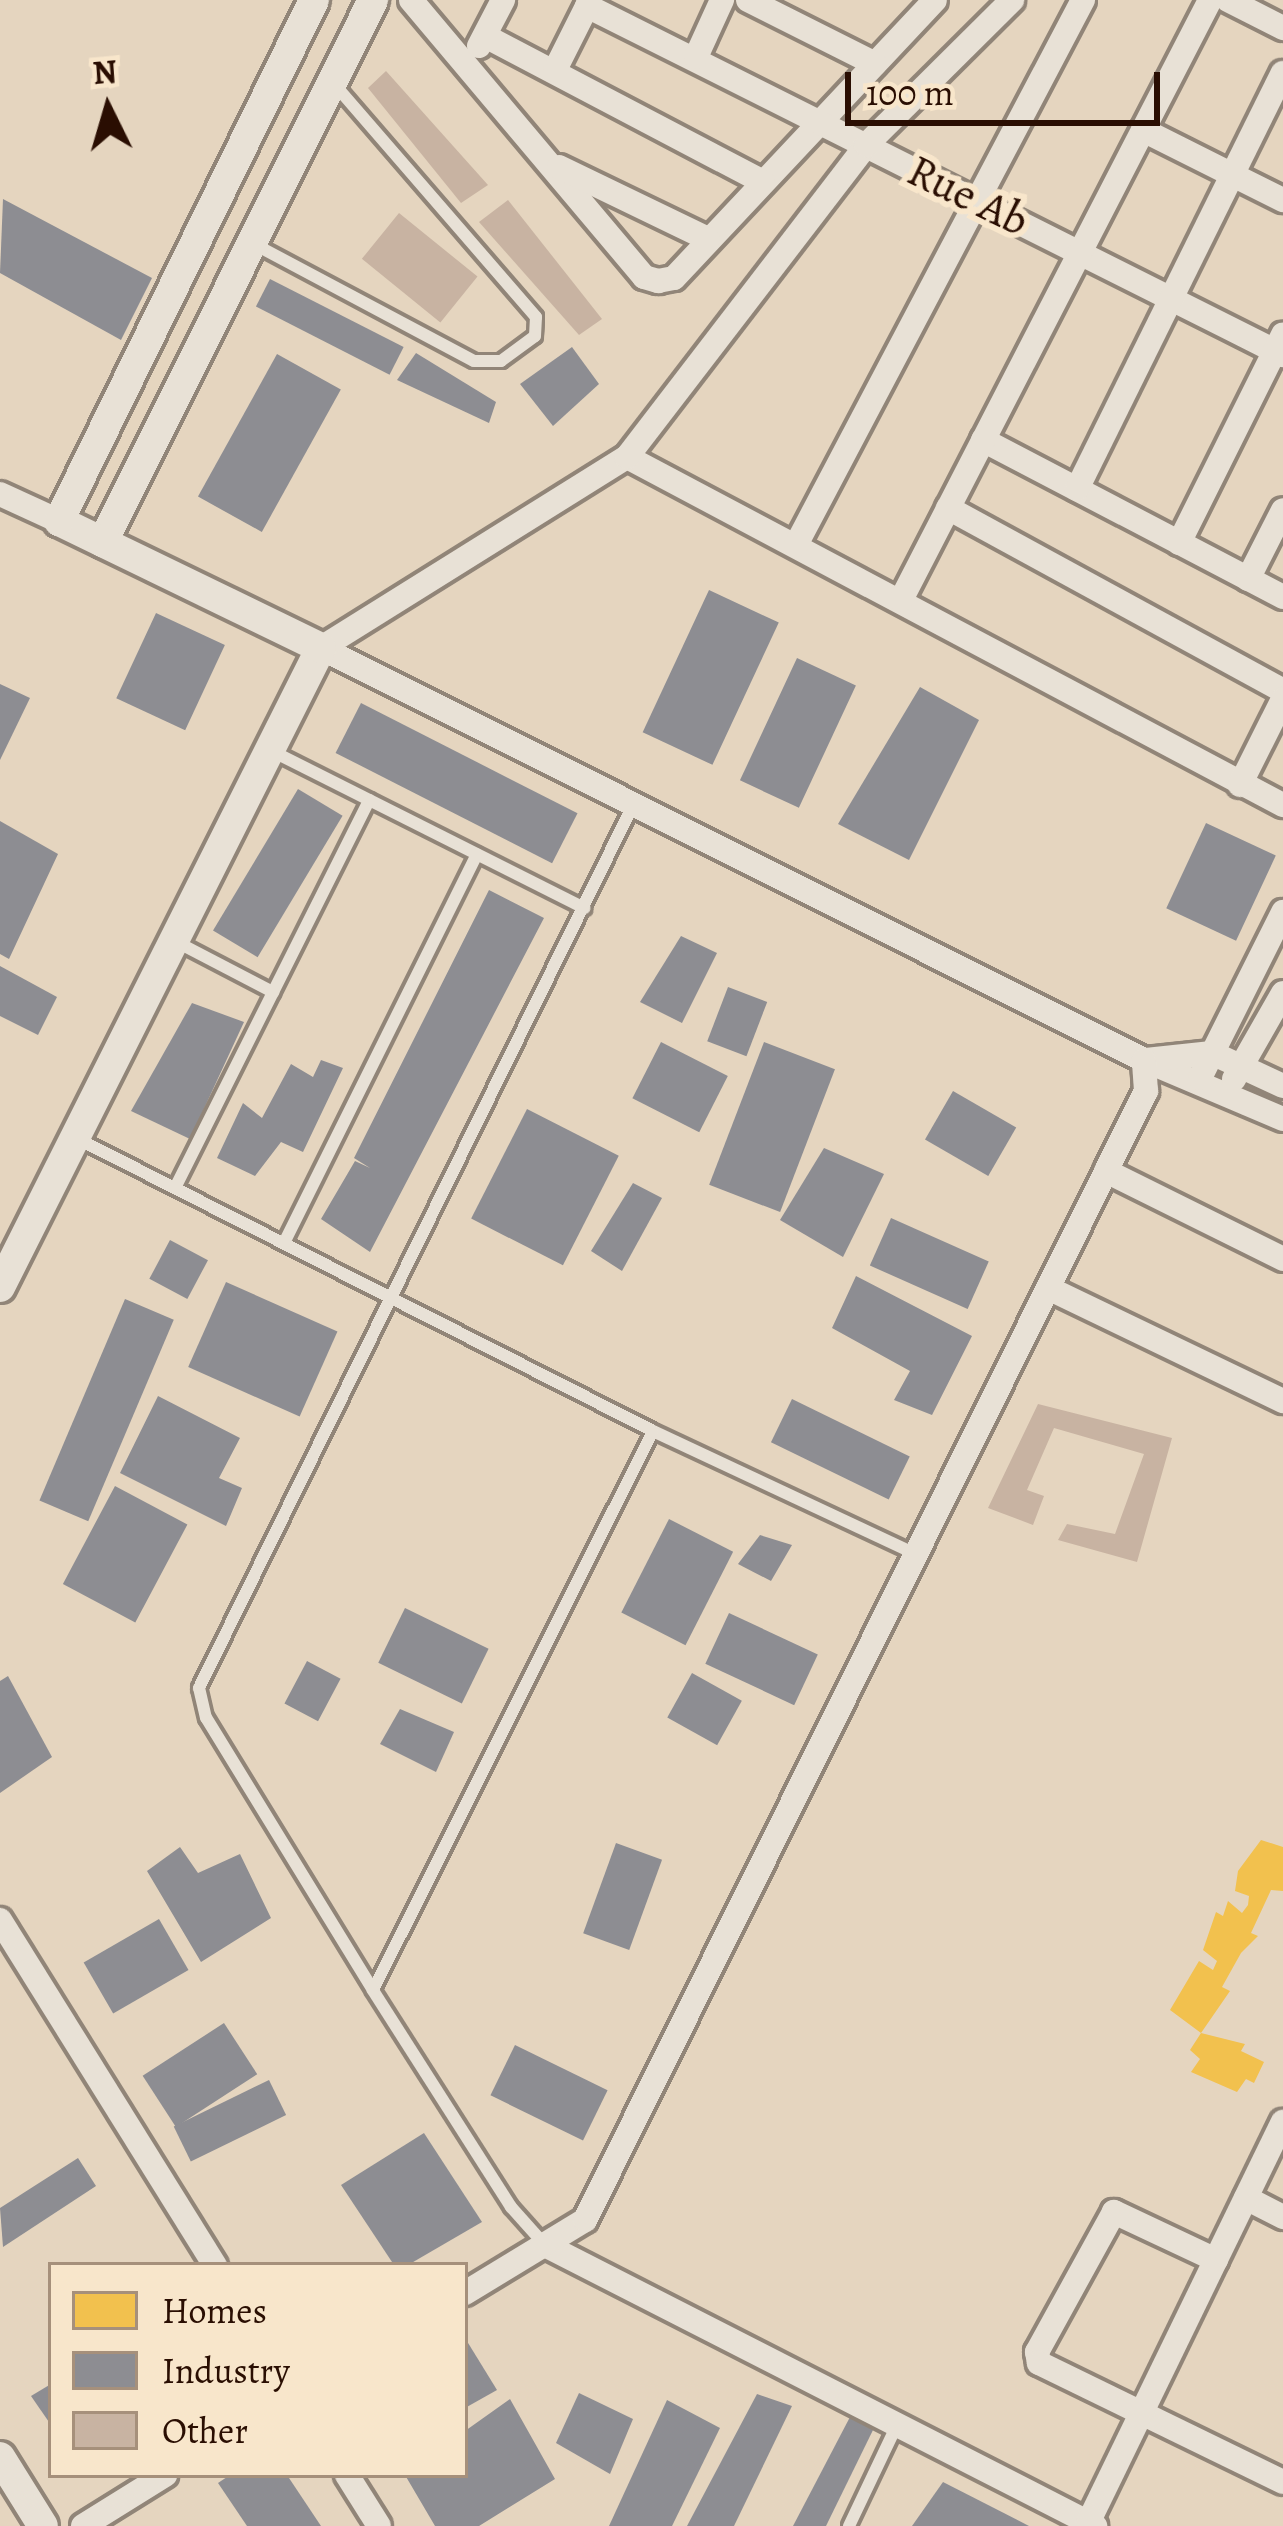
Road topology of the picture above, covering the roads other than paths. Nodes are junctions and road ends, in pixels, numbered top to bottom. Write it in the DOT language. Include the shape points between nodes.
graph roads {
  1 [pos="314,0"];
  2 [pos="373,0"];
  3 [pos="411,0"];
  4 [pos="502,0"];
  5 [pos="722,0"];
  6 [pos="748,0"];
  7 [pos="934,0"];
  8 [pos="1012,0"];
  9 [pos="1084,0"];
  10 [pos="1210,0"];
  11 [pos="1228,0"];
  12 [pos="589,3"];
  13 [pos="1283,28"];
  14 [pos="485,36"];
  15 [pos="696,57"];
  16 [pos="470,64"];
  17 [pos="875,64"];
  18 [pos="555,70"];
  19 [pos="1283,74"];
  20 [pos="332,82"];
  21 [pos="825,123"];
  22 [pos="1143,130"];
  23 [pos="866,145"];
  24 [pos="551,163"];
  25 [pos="1232,175"];
  26 [pos="763,182"];
  27 [pos="1283,200"];
  28 [pos="976,201"];
  29 [pos="708,238"];
  30 [pos="252,243"];
  31 [pos="1080,251"];
  32 [pos="1170,297"];
  33 [pos="1280,346"];
  34 [pos="983,440"];
  35 [pos="627,458"];
  36 [pos="1077,489"];
  37 [pos="0,494"];
  38 [pos="949,508"];
  39 [pos="1283,510"];
  40 [pos="59,521"];
  41 [pos="103,542"];
  42 [pos="1179,543"];
  43 [pos="796,545"];
  44 [pos="1248,579"];
  45 [pos="1283,597"];
  46 [pos="901,600"];
  47 [pos="321,648"];
  48 [pos="1283,695"];
  49 [pos="269,750"];
  50 [pos="1240,784"];
  51 [pos="369,800"];
  52 [pos="635,801"];
  53 [pos="1283,805"];
  54 [pos="477,854"];
  55 [pos="584,908"];
  56 [pos="1283,912"];
  57 [pos="172,939"];
  58 [pos="273,992"];
  59 [pos="1283,993"];
  60 [pos="1212,1053"];
  61 [pos="1144,1060"];
  62 [pos="1241,1066"];
  63 [pos="1200,1078"];
  64 [pos="1283,1086"];
  65 [pos="1227,1091"];
  66 [pos="1283,1119"];
  67 [pos="72,1136"];
  68 [pos="1106,1171"];
  69 [pos="175,1188"];
  70 [pos="284,1243"];
  71 [pos="1283,1259"];
  72 [pos="0,1287"];
  73 [pos="1048,1288"];
  74 [pos="397,1299"];
  75 [pos="1283,1401"];
  76 [pos="653,1431"];
  77 [pos="915,1554"];
  78 [pos="0,1920"];
  79 [pos="373,1990"];
  80 [pos="1283,2122"];
  81 [pos="1246,2198"];
  82 [pos="1283,2217"];
  83 [pos="545,2245"];
  84 [pos="1216,2260"];
  85 [pos="213,2262"];
  86 [pos="468,2291"];
  87 [pos="1142,2414"];
  88 [pos="896,2427"];
  89 [pos="0,2456"];
  90 [pos="160,2478"];
  91 [pos="348,2478"];
  92 [pos="1283,2482"];
  93 [pos="1091,2524"];
  94 [pos="43,2526"];
  95 [pos="83,2526"];
  96 [pos="379,2526"];
  97 [pos="849,2526"];
  1 -- 40 [label="street"];
  2 -- 20 [label="street"];
  3 -- 16 [label="street"];
  4 -- 14 [label="street"];
  5 -- 15 [label="street"];
  6 -- 17 [label="street"];
  7 -- 17 [label="street"];
  8 -- 23 [label="street"];
  9 -- 28 [label="street"];
  10 -- 22 [label="street"];
  11 -- 13 [label="street"];
  12 -- 15 [label="street, Rue Ab"];
  12 -- 18 [label="street"];
  14 -- 16 [label="street"];
  14 -- 18 [label="street"];
  15 -- 21 [label="street, Rue Ab"];
  16 -- 24 [label="street"];
  17 -- 21 [label="street"];
  18 -- 26 [label="street"];
  19 -- 25 [label="street"];
  20 -- 30 [label="street"];
  20 -- 30 [label="lane" via="536,317 535,336 501,361 474,361"];
  21 -- 23 [label="street, Rue Ab"];
  21 -- 26 [label="street"];
  22 -- 25 [label="street"];
  22 -- 31 [label="street"];
  23 -- 28 [label="street, Rue Ab"];
  23 -- 35 [label="street"];
  24 -- 29 [label="street"];
  24 -- 29 [label="street" via="644,277 674,278"];
  25 -- 27 [label="street"];
  25 -- 32 [label="street"];
  26 -- 29 [label="street"];
  28 -- 31 [label="street, Rue Ab"];
  28 -- 43 [label="street"];
  30 -- 41 [label="street"];
  31 -- 32 [label="street, Rue Ab"];
  31 -- 34 [label="street"];
  32 -- 33 [label="street, Rue Ab"];
  32 -- 36 [label="street"];
  33 -- 42 [label="street"];
  34 -- 36 [label="street"];
  34 -- 38 [label="street"];
  35 -- 43 [label="street"];
  35 -- 47 [label="street"];
  36 -- 42 [label="street"];
  37 -- 40 [label="street"];
  38 -- 46 [label="street"];
  38 -- 48 [label="street"];
  39 -- 44 [label="street"];
  40 -- 41 [label="street"];
  41 -- 47 [label="street"];
  42 -- 44 [label="street"];
  43 -- 46 [label="street"];
  44 -- 45 [label="street"];
  46 -- 50 [label="street"];
  47 -- 49 [label="street"];
  47 -- 52 [label="street"];
  48 -- 50 [label="street"];
  49 -- 51 [label="lane"];
  49 -- 57 [label="street"];
  50 -- 53 [label="street"];
  51 -- 54 [label="lane"];
  51 -- 58 [label="lane"];
  52 -- 55 [label="lane"];
  52 -- 61 [label="street"];
  54 -- 55 [label="lane"];
  54 -- 70 [label="lane"];
  55 -- 74 [label="lane"];
  56 -- 60 [label="street"];
  57 -- 58 [label="lane"];
  57 -- 67 [label="street"];
  58 -- 69 [label="lane"];
  59 -- 62 [label="street"];
  60 -- 61 [label="street"];
  60 -- 62 [label="street"];
  60 -- 63 [label="street"];
  61 -- 63 [label="street"];
  61 -- 68 [label="street" via="1146,1091"];
  62 -- 64 [label="street"];
  62 -- 65 [label="street"];
  63 -- 65 [label="street"];
  65 -- 66 [label="street"];
  67 -- 69 [label="lane"];
  67 -- 72 [label="street"];
  68 -- 71 [label="street"];
  68 -- 73 [label="street"];
  69 -- 70 [label="lane"];
  70 -- 74 [label="lane"];
  73 -- 75 [label="street"];
  73 -- 77 [label="street"];
  74 -- 76 [label="lane"];
  74 -- 79 [label="lane" via="199,1688 206,1718"];
  76 -- 77 [label="lane"];
  76 -- 79 [label="lane"];
  77 -- 83 [label="street" via="585,2219"];
  78 -- 85 [label="street"];
  79 -- 83 [label="lane" via="511,2207"];
  80 -- 81 [label="street"];
  81 -- 82 [label="street"];
  81 -- 84 [label="street"];
  83 -- 86 [label="street"];
  83 -- 88 [label="street"];
  84 -- 87 [label="street"];
  84 -- 87 [label="street" via="1114,2212 1037,2352 1047,2372"];
  87 -- 92 [label="street"];
  87 -- 93 [label="street"];
  88 -- 93 [label="street"];
  88 -- 97 [label="lane"];
  89 -- 94 [label="street"];
  90 -- 95 [label="street"];
  91 -- 96 [label="street"];
}
